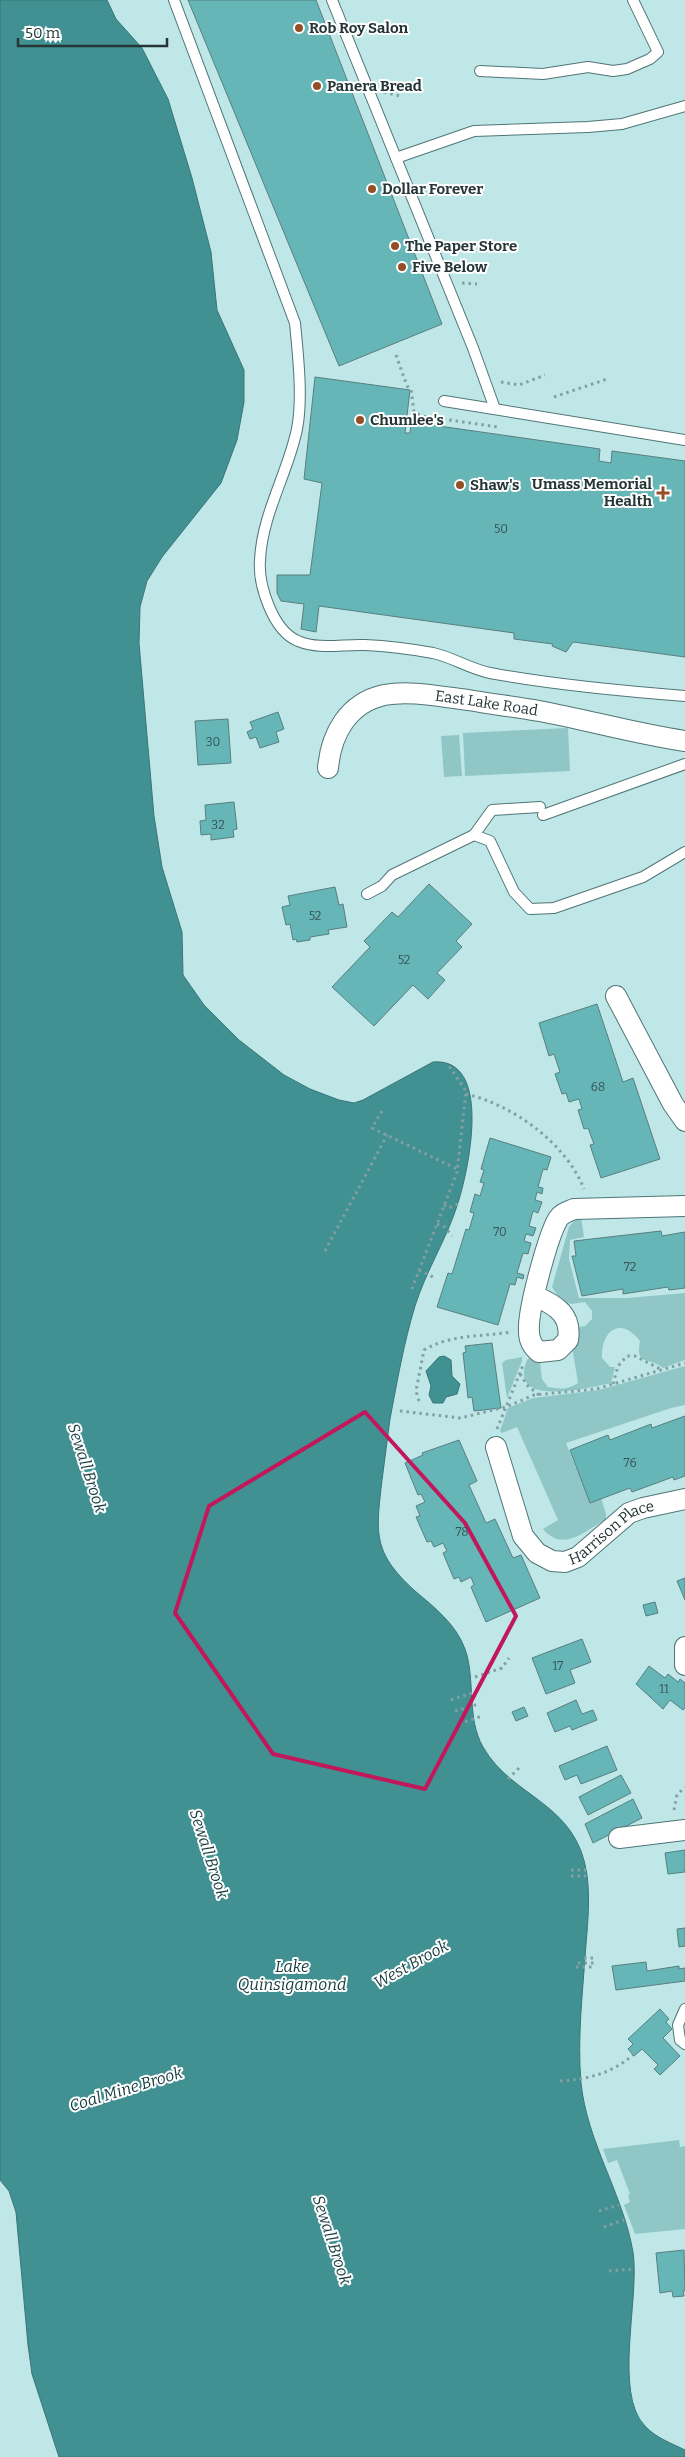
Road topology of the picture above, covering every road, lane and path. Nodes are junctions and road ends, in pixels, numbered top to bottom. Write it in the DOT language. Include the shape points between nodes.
graph roads {
  1 [pos="174,0"];
  2 [pos="332,0"];
  3 [pos="634,0"];
  4 [pos="480,71"];
  5 [pos="685,106"];
  6 [pos="396,158"];
  7 [pos="545,375"];
  8 [pos="606,379"];
  9 [pos="485,380"];
  10 [pos="554,397"];
  11 [pos="444,401"];
  12 [pos="495,409"];
  13 [pos="685,440"];
  14 [pos="685,696"];
  15 [pos="685,741"];
  16 [pos="685,764"];
  17 [pos="328,768"];
  18 [pos="474,835"];
  19 [pos="685,852"];
  20 [pos="367,894"];
  21 [pos="616,996"];
  22 [pos="447,1063"];
  23 [pos="466,1094"];
  24 [pos="382,1111"];
  25 [pos="685,1121"];
  26 [pos="387,1135"];
  27 [pos="457,1169"];
  28 [pos="458,1204"];
  29 [pos="444,1205"];
  30 [pos="685,1206"];
  31 [pos="586,1209"];
  32 [pos="436,1224"];
  33 [pos="452,1236"];
  34 [pos="325,1251"];
  35 [pos="419,1270"];
  36 [pos="435,1278"];
  37 [pos="412,1289"];
  38 [pos="535,1296"];
  39 [pos="529,1328"];
  40 [pos="536,1349"];
  41 [pos="685,1363"];
  42 [pos="662,1370"];
  43 [pos="520,1373"];
  44 [pos="613,1384"];
  45 [pos="539,1395"];
  46 [pos="419,1401"];
  47 [pos="506,1407"];
  48 [pos="400,1410"];
  49 [pos="496,1447"];
  50 [pos="685,1499"];
  51 [pos="685,1648"];
  52 [pos="509,1658"];
  53 [pos="685,1664"];
  54 [pos="475,1677"];
  55 [pos="475,1692"];
  56 [pos="452,1700"];
  57 [pos="478,1704"];
  58 [pos="455,1711"];
  59 [pos="482,1716"];
  60 [pos="459,1724"];
  61 [pos="521,1766"];
  62 [pos="508,1779"];
  63 [pos="685,1787"];
  64 [pos="674,1810"];
  65 [pos="685,1830"];
  66 [pos="619,1838"];
  67 [pos="571,1870"];
  68 [pos="586,1870"];
  69 [pos="571,1876"];
  70 [pos="587,1876"];
  71 [pos="584,1958"];
  72 [pos="578,1963"];
  73 [pos="594,1963"];
  74 [pos="576,1967"];
  75 [pos="685,2009"];
  76 [pos="685,2044"];
  77 [pos="632,2055"];
  78 [pos="560,2082"];
  79 [pos="619,2205"];
  80 [pos="599,2211"];
  81 [pos="624,2220"];
  82 [pos="604,2227"];
  83 [pos="634,2269"];
  84 [pos="609,2271"];
  1 -- 14 [label="lane" via="295,324 299,365 297,428 265,525 259,561 268,607 280,627 296,641 312,646 365,645 434,654 488,672 564,684"];
  2 -- 6 [label="lane"];
  3 -- 4 [label="lane" via="658,52 638,66 627,70 588,68 544,74"];
  5 -- 6 [label="lane" via="622,124 474,130"];
  6 -- 9 [label="lane"];
  7 -- 9 [label="path" via="519,385"];
  8 -- 10 [label="path"];
  9 -- 12 [label="lane"];
  11 -- 12 [label="lane"];
  12 -- 13 [label="lane"];
  15 -- 17 [label="street, East Lake Road" via="539,711 401,693 370,700 347,716 334,740"];
  16 -- 18 [label="lane" via="542,811 492,810"];
  18 -- 19 [label="lane" via="490,841 514,892 530,909 554,908 643,877"];
  18 -- 20 [label="lane" via="392,875 382,886"];
  21 -- 25 [label="street"];
  22 -- 23 [label="path"];
  23 -- 27 [label="path"];
  23 -- 31 [label="path" via="528,1122 550,1139 578,1174 586,1194"];
  24 -- 26 [label="path" via="372,1128"];
  26 -- 27 [label="path"];
  26 -- 34 [label="path"];
  27 -- 29 [label="path"];
  28 -- 29 [label="path" via="449,1208"];
  29 -- 32 [label="path"];
  30 -- 31 [label="street"];
  31 -- 38 [label="street" via="564,1212 558,1220"];
  32 -- 33 [label="path" via="445,1227"];
  32 -- 35 [label="path"];
  35 -- 36 [label="path"];
  35 -- 37 [label="path"];
  38 -- 39 [label="street"];
  38 -- 40 [label="street" via="560,1310 567,1320 569,1332 568,1340 558,1350 544,1353"];
  39 -- 40 [label="street"];
  39 -- 46 [label="path" via="436,1342 424,1350 416,1391"];
  40 -- 43 [label="path" via="526,1356"];
  41 -- 42 [label="path"];
  42 -- 44 [label="path"];
  42 -- 44 [label="path" via="635,1356 627,1356 618,1366"];
  43 -- 45 [label="path" via="527,1385"];
  43 -- 47 [label="path"];
  44 -- 45 [label="path"];
  45 -- 47 [label="path"];
  47 -- 48 [label="path" via="460,1418"];
  47 -- 49 [label="path" via="496,1433"];
  49 -- 50 [label="street, Harrison Place" via="523,1536 537,1553 552,1561 565,1562 578,1557 629,1513"];
  51 -- 53 [label="street"];
  52 -- 54 [label="path" via="502,1668"];
  55 -- 56 [label="path"];
  57 -- 58 [label="path"];
  59 -- 60 [label="path"];
  61 -- 62 [label="path"];
  63 -- 64 [label="path" via="677,1795"];
  65 -- 66 [label="street"];
  67 -- 68 [label="path"];
  69 -- 70 [label="path"];
  71 -- 73 [label="path"];
  72 -- 73 [label="path"];
  73 -- 74 [label="path"];
  75 -- 76 [label="lane" via="678,2025 680,2040"];
  77 -- 78 [label="path" via="593,2078"];
  79 -- 80 [label="path"];
  81 -- 82 [label="path"];
  83 -- 84 [label="path"];
}
